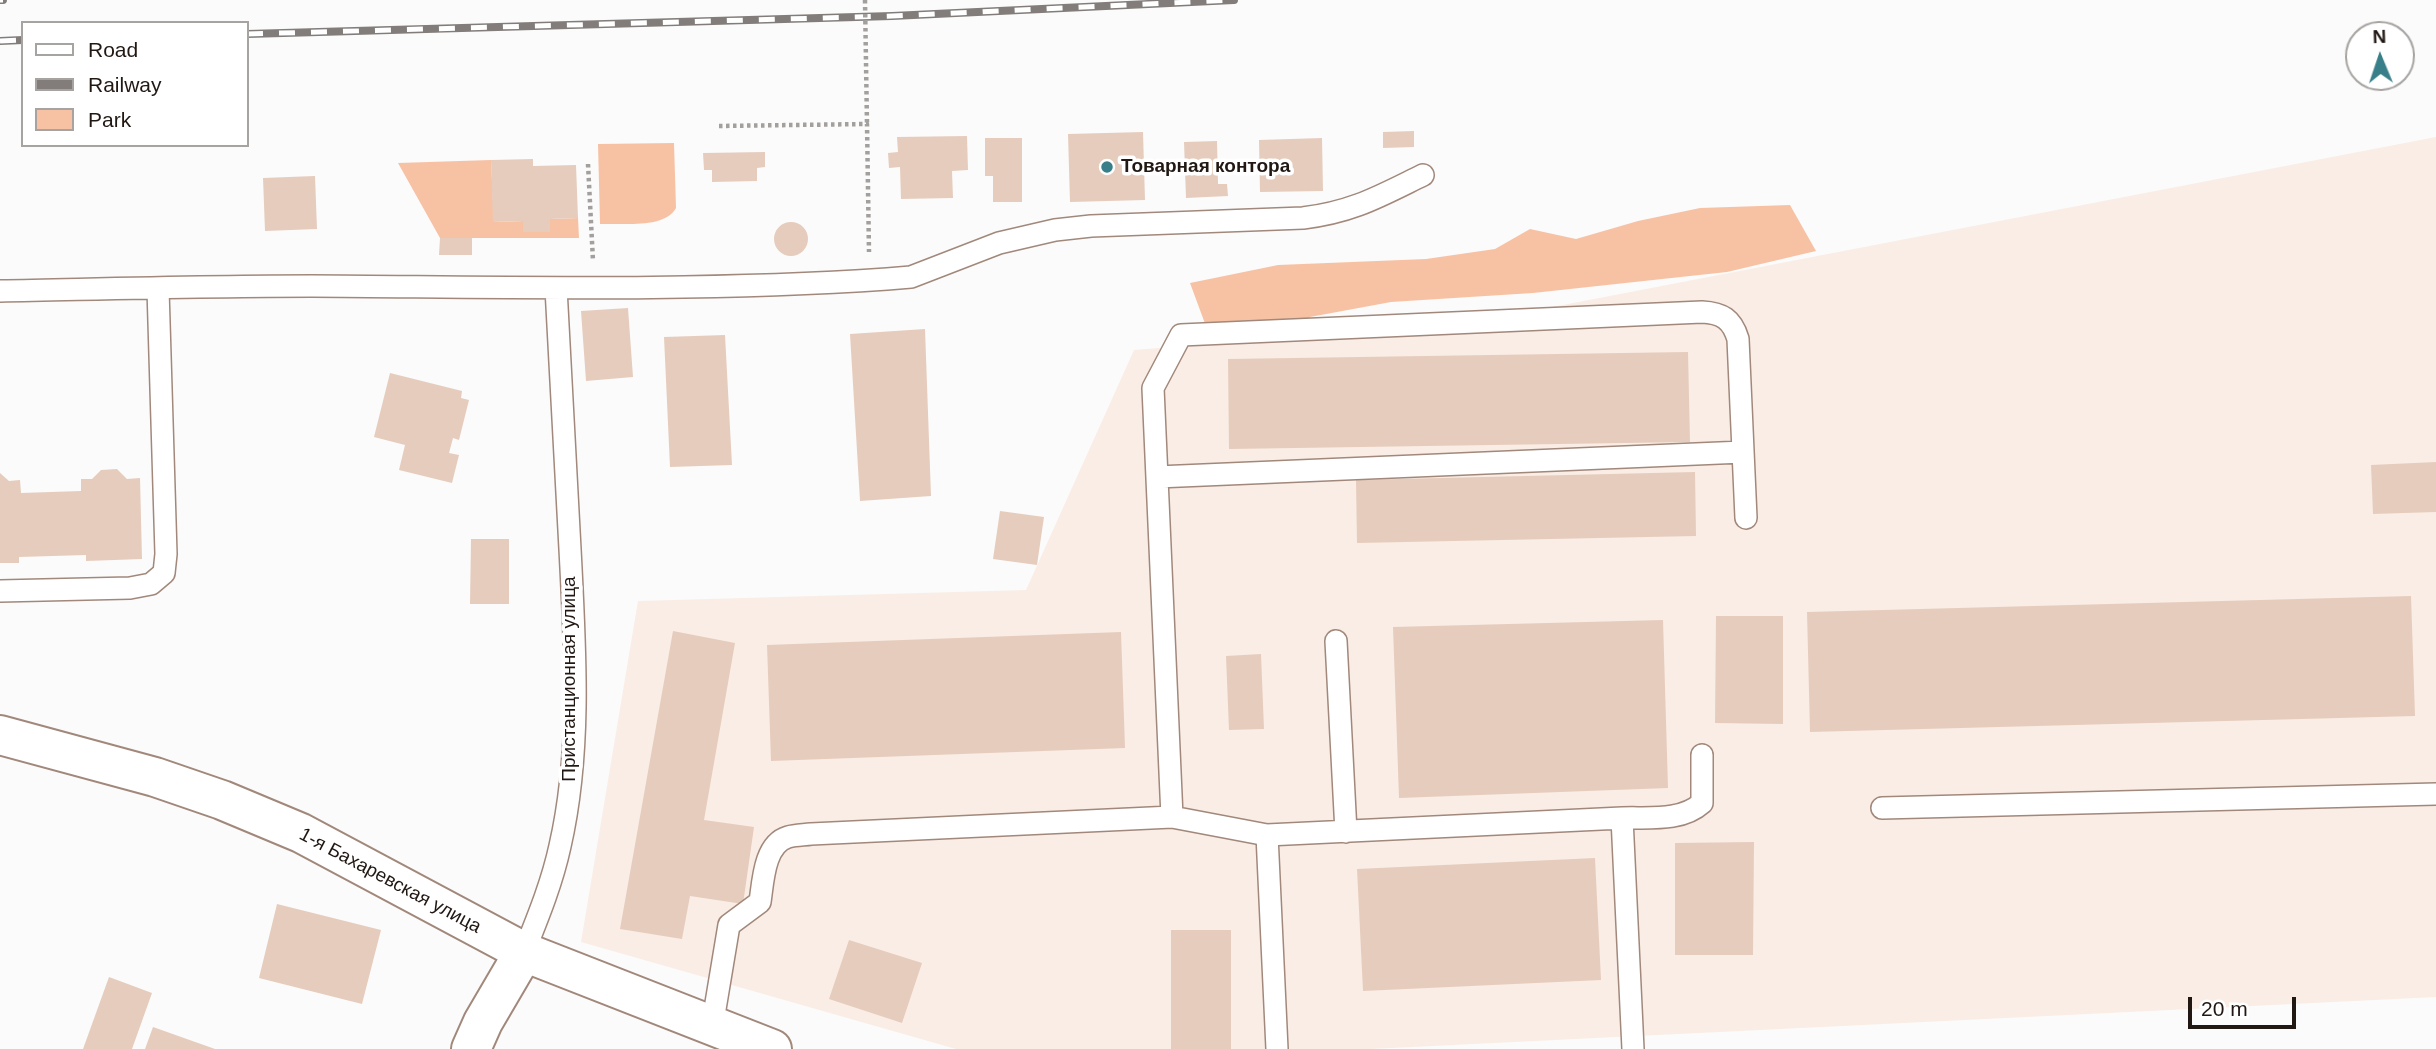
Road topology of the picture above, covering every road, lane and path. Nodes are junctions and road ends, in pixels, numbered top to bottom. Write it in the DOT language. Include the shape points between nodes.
graph roads {
  1 [pos="865,0"];
  2 [pos="867,124"];
  3 [pos="719,126"];
  4 [pos="588,164"];
  5 [pos="1423,175"];
  6 [pos="869,281"];
  7 [pos="556,288"];
  8 [pos="594,288"];
  9 [pos="158,289"];
  10 [pos="0,291"];
  11 [pos="1743,452"];
  12 [pos="1157,477"];
  13 [pos="1746,518"];
  14 [pos="0,591"];
  15 [pos="1336,641"];
  16 [pos="0,735"];
  17 [pos="1702,755"];
  18 [pos="2436,793"];
  19 [pos="1882,808"];
  20 [pos="1172,817"];
  21 [pos="1622,818"];
  22 [pos="1346,832"];
  23 [pos="1267,835"];
  24 [pos="524,952"];
  25 [pos="712,1027"];
  26 [pos="763,1047"];
  27 [pos="471,1049"];
  28 [pos="1277,1049"];
  29 [pos="1633,1049"];
  1 -- 2 [label="path, bridge"];
  2 -- 3 [label="path"];
  2 -- 6 [label="path"];
  4 -- 8 [label="path"];
  5 -- 6 [label="lane" via="1331,215 1055,230 999,243 911,277"];
  6 -- 8 [label="lane"];
  7 -- 8 [label="lane"];
  7 -- 9 [label="lane"];
  7 -- 24 [label="lane, Пристанционная улица" via="575,635 573,731 560,847"];
  9 -- 10 [label="lane"];
  9 -- 14 [label="lane" via="164,573 151,584 130,588"];
  11 -- 12 [label="lane"];
  11 -- 12 [label="lane" via="1734,325 1719,313 1647,314 1181,335 1153,388"];
  11 -- 13 [label="lane"];
  12 -- 20 [label="lane"];
  15 -- 22 [label="lane"];
  16 -- 24 [label="street, 1-я Бахаревская улица" via="222,800 289,828"];
  17 -- 21 [label="lane" via="1702,803 1692,812"];
  18 -- 19 [label="lane"];
  20 -- 23 [label="lane"];
  20 -- 25 [label="lane" via="785,837 772,849 760,902 729,925"];
  21 -- 22 [label="lane"];
  21 -- 29 [label="lane"];
  22 -- 23 [label="lane"];
  23 -- 28 [label="lane"];
  24 -- 25 [label="street, 1-я Бахаревская улица"];
  24 -- 27 [label="street, Пристанционная улица"];
  25 -- 26 [label="street, 1-я Бахаревская улица"];
}
